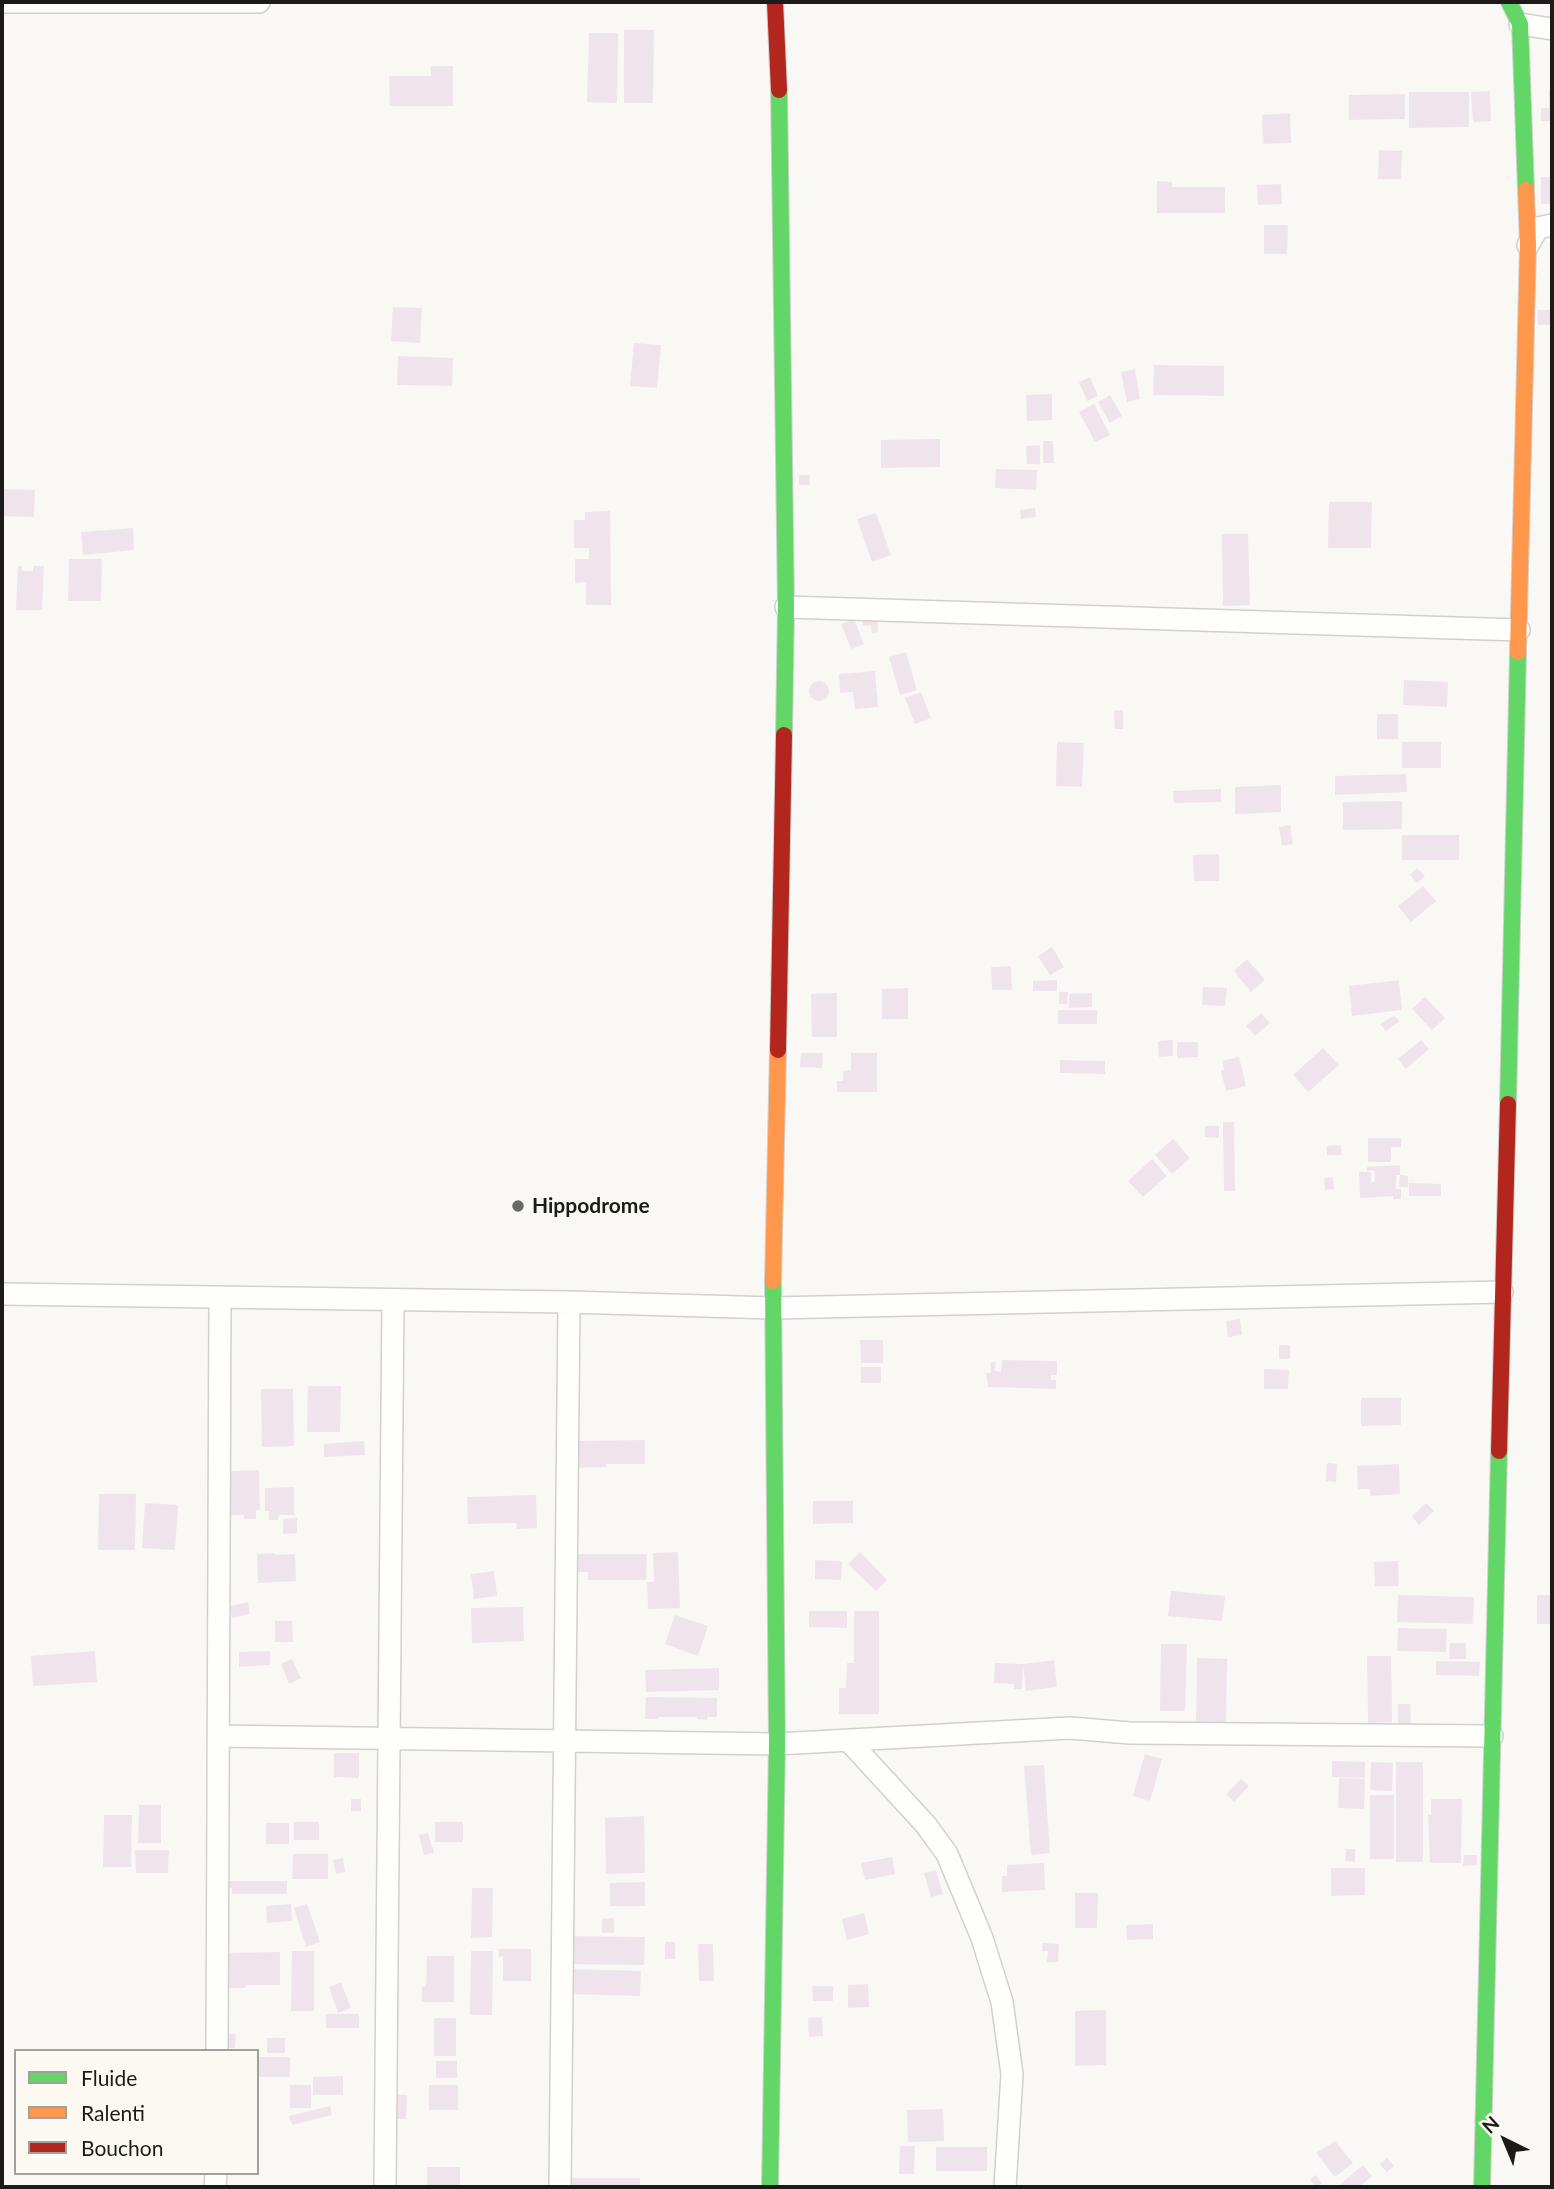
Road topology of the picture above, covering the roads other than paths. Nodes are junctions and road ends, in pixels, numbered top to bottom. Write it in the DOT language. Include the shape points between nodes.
graph roads {
  1 [pos="2,2"];
  2 [pos="259,2"];
  3 [pos="775,2"];
  4 [pos="1509,2"];
  5 [pos="1520,24"];
  6 [pos="1552,29"];
  7 [pos="1552,225"];
  8 [pos="1528,245"];
  9 [pos="786,607"];
  10 [pos="1519,631"];
  11 [pos="1502,1292"];
  12 [pos="2,1294"];
  13 [pos="220,1297"];
  14 [pos="393,1300"];
  15 [pos="569,1302"];
  16 [pos="773,1308"];
  17 [pos="219,1736"];
  18 [pos="1492,1736"];
  19 [pos="389,1738"];
  20 [pos="848,1740"];
  21 [pos="565,1741"];
  22 [pos="777,1744"];
  23 [pos="217,2049"];
  24 [pos="385,2187"];
  25 [pos="560,2187"];
  26 [pos="769,2187"];
  27 [pos="1005,2187"];
  28 [pos="1482,2187"];
  1 -- 2 [label="street"];
  3 -- 9 [label="street"];
  4 -- 5 [label="street"];
  5 -- 6 [label="street"];
  5 -- 8 [label="street"];
  7 -- 8 [label="street" via="1538,228"];
  8 -- 10 [label="street"];
  9 -- 10 [label="street"];
  9 -- 16 [label="street"];
  10 -- 11 [label="street"];
  11 -- 16 [label="street"];
  11 -- 18 [label="street"];
  12 -- 13 [label="street"];
  13 -- 14 [label="street"];
  13 -- 17 [label="street"];
  14 -- 15 [label="street"];
  14 -- 19 [label="street"];
  15 -- 16 [label="street"];
  15 -- 21 [label="street"];
  16 -- 22 [label="street"];
  17 -- 19 [label="street"];
  17 -- 23 [label="street"];
  18 -- 20 [label="street" via="1130,1733 1070,1728"];
  18 -- 28 [label="street"];
  19 -- 21 [label="street"];
  19 -- 24 [label="street"];
  20 -- 22 [label="street"];
  20 -- 27 [label="street" via="947,1854 982,1938 1002,2002 1012,2074"];
  21 -- 22 [label="street"];
  21 -- 25 [label="street"];
  22 -- 26 [label="street"];
}
